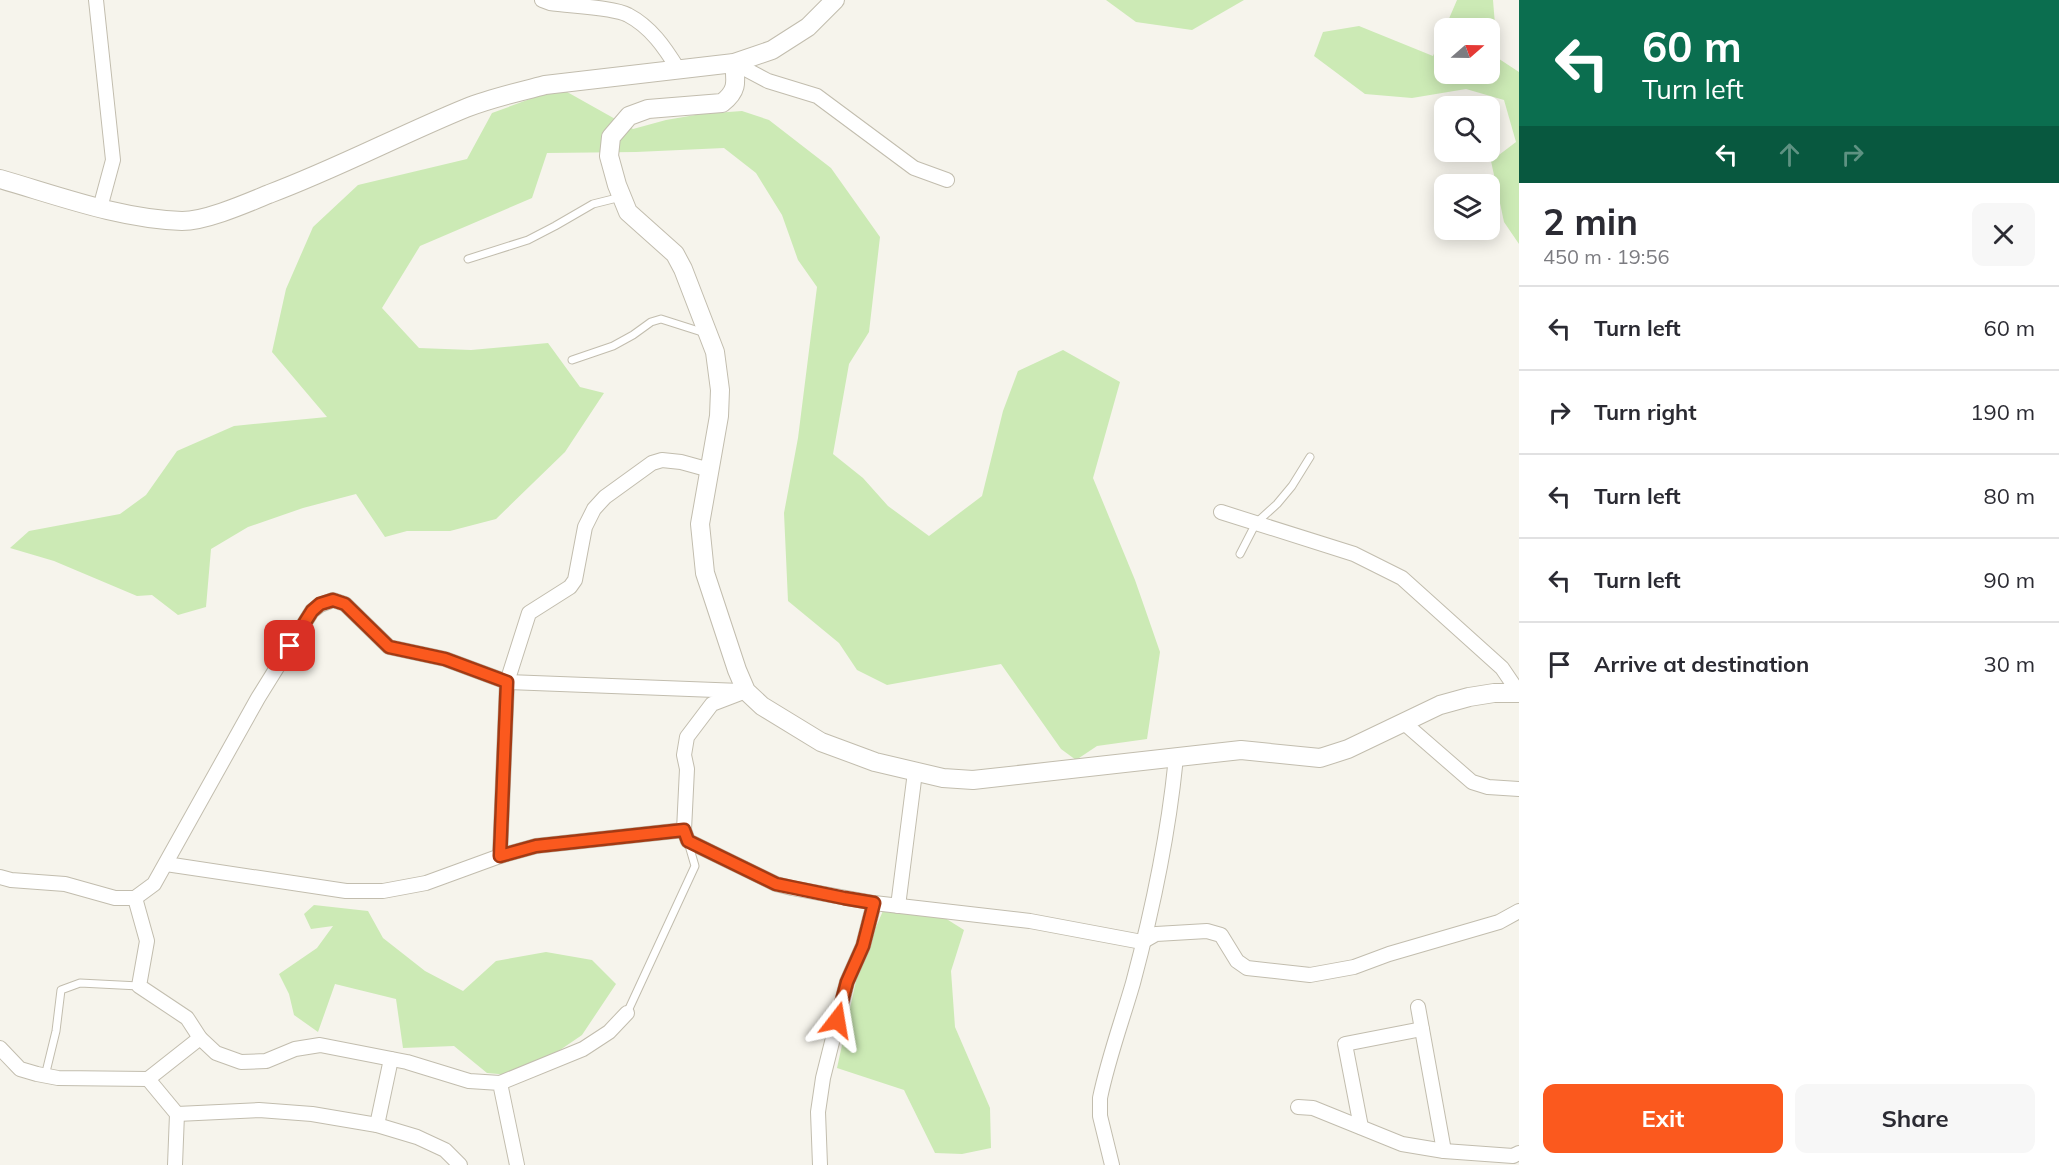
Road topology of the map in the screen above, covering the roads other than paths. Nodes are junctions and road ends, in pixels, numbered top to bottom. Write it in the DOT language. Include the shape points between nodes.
graph roads {
  1 [pos="96,0"];
  2 [pos="542,0"];
  3 [pos="832,2"];
  4 [pos="734,63"];
  5 [pos="678,69"];
  6 [pos="0,179"];
  7 [pos="947,180"];
  8 [pos="621,197"];
  9 [pos="100,208"];
  10 [pos="468,259"];
  11 [pos="708,333"];
  12 [pos="572,360"];
  13 [pos="1310,457"];
  14 [pos="710,470"];
  15 [pos="1221,512"];
  16 [pos="1256,523"];
  17 [pos="1240,554"];
  18 [pos="507,682"];
  19 [pos="746,691"];
  20 [pos="1519,693"];
  21 [pos="1403,722"];
  22 [pos="1176,757"];
  23 [pos="915,772"];
  24 [pos="1519,789"];
  25 [pos="686,836"];
  26 [pos="500,856"];
  27 [pos="166,864"];
  28 [pos="0,877"];
  29 [pos="135,898"];
  30 [pos="874,903"];
  31 [pos="898,906"];
  32 [pos="1519,911"];
  33 [pos="1142,942"];
  34 [pos="139,986"];
  35 [pos="1418,1007"];
  36 [pos="627,1013"];
  37 [pos="1422,1029"];
  38 [pos="200,1038"];
  39 [pos="0,1048"];
  40 [pos="391,1059"];
  41 [pos="45,1076"];
  42 [pos="148,1079"];
  43 [pos="500,1083"];
  44 [pos="1298,1107"];
  45 [pos="177,1114"];
  46 [pos="377,1125"];
  47 [pos="1361,1127"];
  48 [pos="1444,1151"];
  49 [pos="1519,1153"];
  50 [pos="175,1165"];
  51 [pos="460,1165"];
  52 [pos="518,1165"];
  53 [pos="820,1165"];
  54 [pos="1112,1165"];
  1 -- 9 [label="street" via="112,160"];
  2 -- 5 [label="street" via="628,14 660,40"];
  3 -- 4 [label="street" via="808,27 772,50"];
  4 -- 5 [label="street"];
  4 -- 7 [label="street" via="768,81 817,96 914,168"];
  4 -- 8 [label="street" via="736,83 731,96 722,103 648,109 629,116 611,137 609,156"];
  5 -- 9 [label="street" via="545,85 468,107 223,212 185,221"];
  6 -- 9 [label="street"];
  8 -- 10 [label="lane" via="593,204 528,240"];
  8 -- 11 [label="street" via="628,212 675,254"];
  11 -- 12 [label="lane" via="661,319 614,346"];
  11 -- 14 [label="street" via="720,390"];
  13 -- 16 [label="lane" via="1292,486"];
  14 -- 18 [label="street" via="663,460 652,463 605,497 585,527 570,588 529,613"];
  14 -- 19 [label="street" via="700,524 705,573"];
  15 -- 16 [label="street"];
  16 -- 17 [label="lane"];
  16 -- 20 [label="street" via="1354,554 1402,578 1503,668"];
  18 -- 19 [label="street"];
  18 -- 26 [label="street"];
  18 -- 27 [label="street" via="445,659 389,647 345,604 333,600 320,604 258,698"];
  19 -- 23 [label="street" via="762,706 820,742"];
  19 -- 25 [label="street" via="712,704 687,737"];
  20 -- 21 [label="street" via="1469,697"];
  21 -- 22 [label="street" via="1320,758 1241,750"];
  21 -- 24 [label="street" via="1472,782"];
  22 -- 23 [label="street" via="973,780"];
  22 -- 33 [label="street"];
  23 -- 31 [label="street"];
  25 -- 26 [label="street" via="536,846"];
  25 -- 30 [label="street" via="776,884"];
  25 -- 36 [label="lane" via="695,866"];
  26 -- 27 [label="street" via="426,883 383,891 346,891"];
  27 -- 29 [label="street" via="154,884"];
  28 -- 29 [label="street" via="65,884 115,898"];
  29 -- 34 [label="street" via="147,941"];
  30 -- 31 [label="street"];
  30 -- 53 [label="street" via="863,946 847,982 823,1078 818,1112"];
  31 -- 33 [label="street" via="1030,921"];
  32 -- 33 [label="street" via="1499,922 1354,968 1310,975 1247,968 1237,961 1221,935 1207,931 1156,934"];
  33 -- 54 [label="street" via="1100,1098 1100,1116"];
  34 -- 38 [label="street" via="187,1018"];
  34 -- 41 [label="lane" via="80,983 61,990"];
  35 -- 37 [label="street"];
  36 -- 43 [label="street" via="609,1032 583,1049"];
  37 -- 47 [label="street" via="1345,1044"];
  37 -- 48 [label="street"];
  38 -- 40 [label="street" via="216,1053 241,1062 266,1060 320,1045"];
  38 -- 42 [label="street"];
  39 -- 41 [label="street" via="20,1069"];
  40 -- 43 [label="street" via="469,1081"];
  40 -- 46 [label="street"];
  41 -- 42 [label="street"];
  42 -- 45 [label="street"];
  43 -- 52 [label="street"];
  44 -- 47 [label="street" via="1314,1108"];
  45 -- 46 [label="street" via="259,1110"];
  45 -- 50 [label="street"];
  46 -- 51 [label="street" via="446,1150"];
  47 -- 48 [label="street" via="1402,1144"];
  48 -- 49 [label="street"];
}
